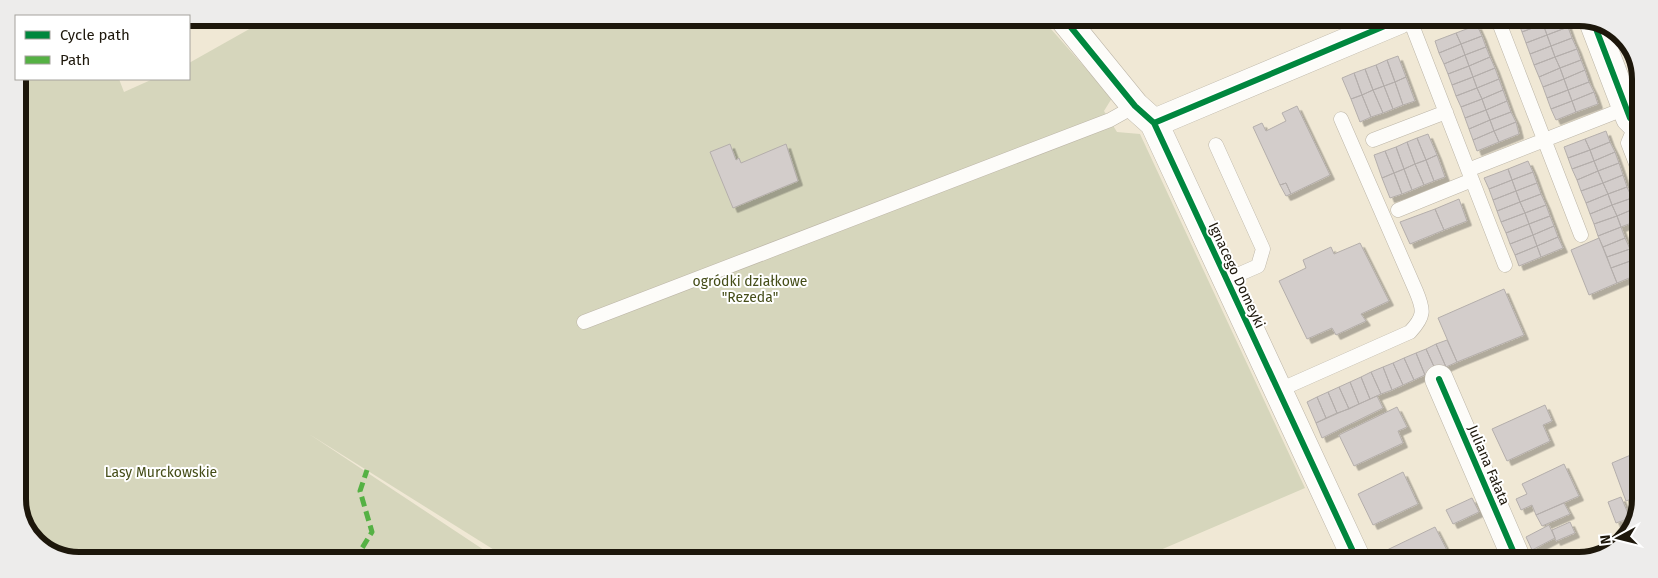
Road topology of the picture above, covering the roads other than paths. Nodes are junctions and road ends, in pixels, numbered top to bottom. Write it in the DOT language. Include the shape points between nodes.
graph roads {
  1 [pos="1070,26"];
  2 [pos="1383,26"];
  3 [pos="1412,26"];
  4 [pos="1500,26"];
  5 [pos="1596,29"];
  6 [pos="1446,112"];
  7 [pos="1632,114"];
  8 [pos="1145,115"];
  9 [pos="1341,119"];
  10 [pos="1632,119"];
  11 [pos="1632,127"];
  12 [pos="1372,140"];
  13 [pos="1544,140"];
  14 [pos="1216,146"];
  15 [pos="1632,153"];
  16 [pos="1470,175"];
  17 [pos="1398,210"];
  18 [pos="1581,235"];
  19 [pos="1505,265"];
  20 [pos="1226,280"];
  21 [pos="584,322"];
  22 [pos="1439,379"];
  23 [pos="1276,391"];
  24 [pos="1353,552"];
  25 [pos="1513,552"];
  1 -- 8 [label="street, Ignacego Domeyki"];
  2 -- 8 [label="street"];
  3 -- 6 [label="lane"];
  4 -- 13 [label="lane"];
  5 -- 7 [label="street"];
  6 -- 12 [label="lane"];
  6 -- 16 [label="lane"];
  8 -- 20 [label="street, Ignacego Domeyki"];
  8 -- 21 [label="lane" via="1110,120"];
  9 -- 23 [label="lane" via="1416,290 1422,306 1421,320 1410,332"];
  10 -- 13 [label="lane"];
  11 -- 15 [label="lane" via="1628,143"];
  13 -- 16 [label="lane"];
  13 -- 18 [label="lane"];
  14 -- 20 [label="lane" via="1264,249 1258,266"];
  16 -- 17 [label="lane"];
  16 -- 19 [label="lane"];
  20 -- 23 [label="street, Ignacego Domeyki"];
  22 -- 25 [label="street, Juliana Fałata"];
  23 -- 24 [label="street, Ignacego Domeyki"];
}
